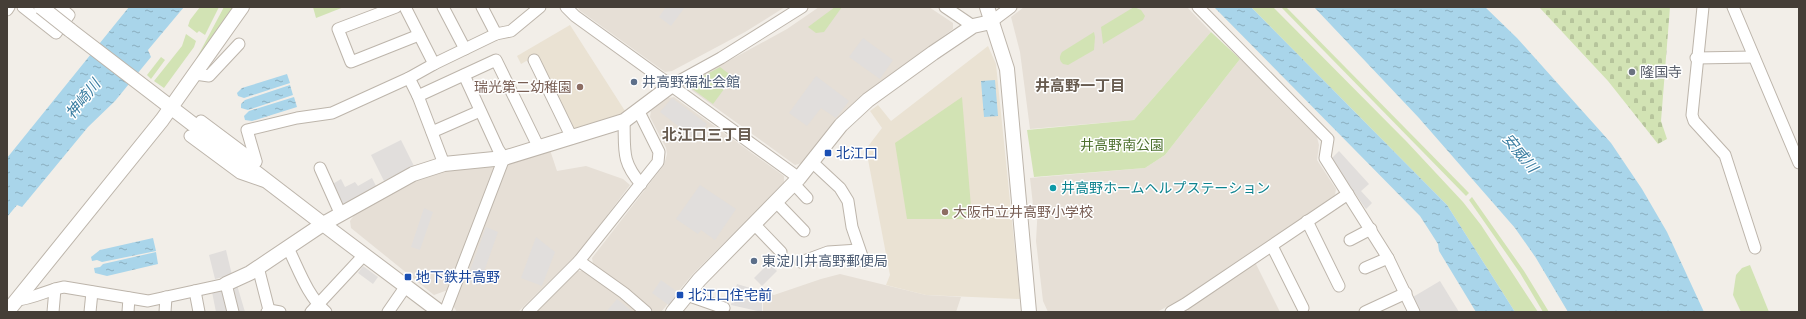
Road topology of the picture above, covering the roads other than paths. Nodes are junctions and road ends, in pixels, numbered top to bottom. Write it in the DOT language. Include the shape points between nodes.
graph roads {
  1 [pos="9,7"];
  2 [pos="23,7"];
  3 [pos="41,7"];
  4 [pos="60,7"];
  5 [pos="242,7"];
  6 [pos="396,7"];
  7 [pos="405,7"];
  8 [pos="443,7"];
  9 [pos="482,7"];
  10 [pos="540,7"];
  11 [pos="802,7"];
  12 [pos="945,7"];
  13 [pos="966,7"];
  14 [pos="987,7"];
  15 [pos="1198,7"];
  16 [pos="1703,7"];
  17 [pos="1732,7"];
  18 [pos="567,8"];
  19 [pos="1008,8"];
  20 [pos="7,10"];
  21 [pos="968,22"];
  22 [pos="991,22"];
  23 [pos="496,34"];
  24 [pos="419,35"];
  25 [pos="239,44"];
  26 [pos="465,49"];
  27 [pos="1754,57"];
  28 [pos="1696,58"];
  29 [pos="534,60"];
  30 [pos="434,64"];
  31 [pos="195,74"];
  32 [pos="464,75"];
  33 [pos="409,78"];
  34 [pos="672,86"];
  35 [pos="418,96"];
  36 [pos="167,105"];
  37 [pos="638,110"];
  38 [pos="480,111"];
  39 [pos="201,121"];
  40 [pos="624,121"];
  41 [pos="432,132"];
  42 [pos="190,136"];
  43 [pos="572,138"];
  44 [pos="539,148"];
  45 [pos="504,158"];
  46 [pos="256,161"];
  47 [pos="812,162"];
  48 [pos="1799,163"];
  49 [pos="444,164"];
  50 [pos="320,168"];
  51 [pos="797,181"];
  52 [pos="269,183"];
  53 [pos="641,184"];
  54 [pos="1348,194"];
  55 [pos="807,198"];
  56 [pos="776,202"];
  57 [pos="341,215"];
  58 [pos="1308,221"];
  59 [pos="323,224"];
  60 [pos="754,224"];
  61 [pos="1371,230"];
  62 [pos="804,231"];
  63 [pos="1350,240"];
  64 [pos="1272,246"];
  65 [pos="288,248"];
  66 [pos="1755,248"];
  67 [pos="859,250"];
  68 [pos="781,252"];
  69 [pos="364,255"];
  70 [pos="1388,258"];
  71 [pos="579,261"];
  72 [pos="801,262"];
  73 [pos="864,262"];
  74 [pos="258,267"];
  75 [pos="1365,268"];
  76 [pos="226,284"];
  77 [pos="406,286"];
  78 [pos="1339,286"];
  79 [pos="55,289"];
  80 [pos="195,291"];
  81 [pos="92,292"];
  82 [pos="1406,293"];
  83 [pos="687,295"];
  84 [pos="166,297"];
  85 [pos="129,298"];
  86 [pos="16,300"];
  87 [pos="724,308"];
  88 [pos="1303,308"];
  89 [pos="318,309"];
  90 [pos="268,311"];
  91 [pos="7,312"];
  92 [pos="53,312"];
  93 [pos="90,312"];
  94 [pos="128,312"];
  95 [pos="164,312"];
  96 [pos="198,312"];
  97 [pos="233,312"];
  98 [pos="280,312"];
  99 [pos="388,312"];
  100 [pos="440,312"];
  101 [pos="445,312"];
  102 [pos="528,312"];
  103 [pos="646,312"];
  104 [pos="673,312"];
  105 [pos="1029,312"];
  106 [pos="1171,312"];
  107 [pos="1365,312"];
  108 [pos="1414,312"];
  1 -- 20 [label="street"];
  2 -- 4 [label="street" via="56,34 70,15"];
  3 -- 36 [label="street, bridge"];
  5 -- 31 [label="street"];
  6 -- 24 [label="street" via="338,29 351,62"];
  7 -- 24 [label="street"];
  8 -- 26 [label="street"];
  9 -- 23 [label="street"];
  10 -- 23 [label="street" via="511,32"];
  11 -- 34 [label="street"];
  12 -- 21 [label="street"];
  13 -- 21 [label="street"];
  14 -- 22 [label="street"];
  15 -- 54 [label="street" via="1328,139 1325,158"];
  16 -- 28 [label="street"];
  17 -- 27 [label="street"];
  18 -- 34 [label="street"];
  19 -- 22 [label="street"];
  21 -- 22 [label="street"];
  21 -- 47 [label="street" via="868,100 841,125"];
  22 -- 105 [label="street" via="1007,69"];
  23 -- 26 [label="street"];
  24 -- 30 [label="street"];
  25 -- 31 [label="street" via="209,76"];
  26 -- 30 [label="street"];
  27 -- 28 [label="street"];
  27 -- 48 [label="street"];
  28 -- 66 [label="street" via="1691,112 1693,118 1725,155"];
  29 -- 43 [label="street"];
  30 -- 33 [label="street"];
  31 -- 36 [label="street"];
  32 -- 35 [label="street"];
  32 -- 38 [label="street"];
  32 -- 44 [label="street" via="496,60"];
  33 -- 35 [label="street"];
  33 -- 46 [label="street" via="332,113 247,130"];
  34 -- 37 [label="street"];
  34 -- 51 [label="street"];
  35 -- 41 [label="street"];
  36 -- 52 [label="street"];
  36 -- 86 [label="street"];
  37 -- 40 [label="street"];
  37 -- 53 [label="street" via="659,152 658,162"];
  38 -- 41 [label="street"];
  38 -- 45 [label="street"];
  39 -- 46 [label="street"];
  40 -- 43 [label="street"];
  40 -- 53 [label="street" via="625,155 630,171"];
  41 -- 49 [label="street"];
  42 -- 52 [label="street" via="240,173"];
  43 -- 44 [label="street"];
  44 -- 45 [label="street"];
  45 -- 49 [label="street"];
  45 -- 101 [label="street"];
  46 -- 52 [label="street"];
  47 -- 51 [label="street"];
  47 -- 67 [label="street" via="840,188 848,200"];
  49 -- 57 [label="street" via="413,174"];
  50 -- 57 [label="street"];
  51 -- 55 [label="street"];
  51 -- 56 [label="street"];
  52 -- 59 [label="street"];
  53 -- 71 [label="street"];
  54 -- 58 [label="street"];
  54 -- 61 [label="street"];
  56 -- 60 [label="street"];
  56 -- 62 [label="street"];
  57 -- 59 [label="street"];
  58 -- 64 [label="street"];
  58 -- 78 [label="street"];
  59 -- 65 [label="street"];
  59 -- 69 [label="street"];
  60 -- 68 [label="street"];
  60 -- 83 [label="street"];
  61 -- 63 [label="street"];
  61 -- 70 [label="street"];
  64 -- 88 [label="street"];
  64 -- 106 [label="street"];
  65 -- 74 [label="street"];
  65 -- 89 [label="street"];
  67 -- 72 [label="street" via="828,252"];
  67 -- 73 [label="street"];
  69 -- 77 [label="street"];
  69 -- 89 [label="street"];
  70 -- 75 [label="street"];
  70 -- 82 [label="street"];
  71 -- 102 [label="street"];
  71 -- 103 [label="street"];
  74 -- 76 [label="street"];
  74 -- 90 [label="street"];
  76 -- 80 [label="street"];
  76 -- 97 [label="street"];
  77 -- 99 [label="street"];
  77 -- 100 [label="street"];
  79 -- 81 [label="street" via="64,287"];
  79 -- 86 [label="street" via="30,299"];
  79 -- 92 [label="street"];
  80 -- 84 [label="street"];
  80 -- 96 [label="street"];
  81 -- 85 [label="street"];
  81 -- 93 [label="street"];
  82 -- 107 [label="street"];
  82 -- 108 [label="street"];
  83 -- 87 [label="street"];
  83 -- 104 [label="street"];
  84 -- 85 [label="street" via="148,301"];
  84 -- 95 [label="street"];
  85 -- 94 [label="street"];
  86 -- 91 [label="street"];
  90 -- 98 [label="street"];
}
